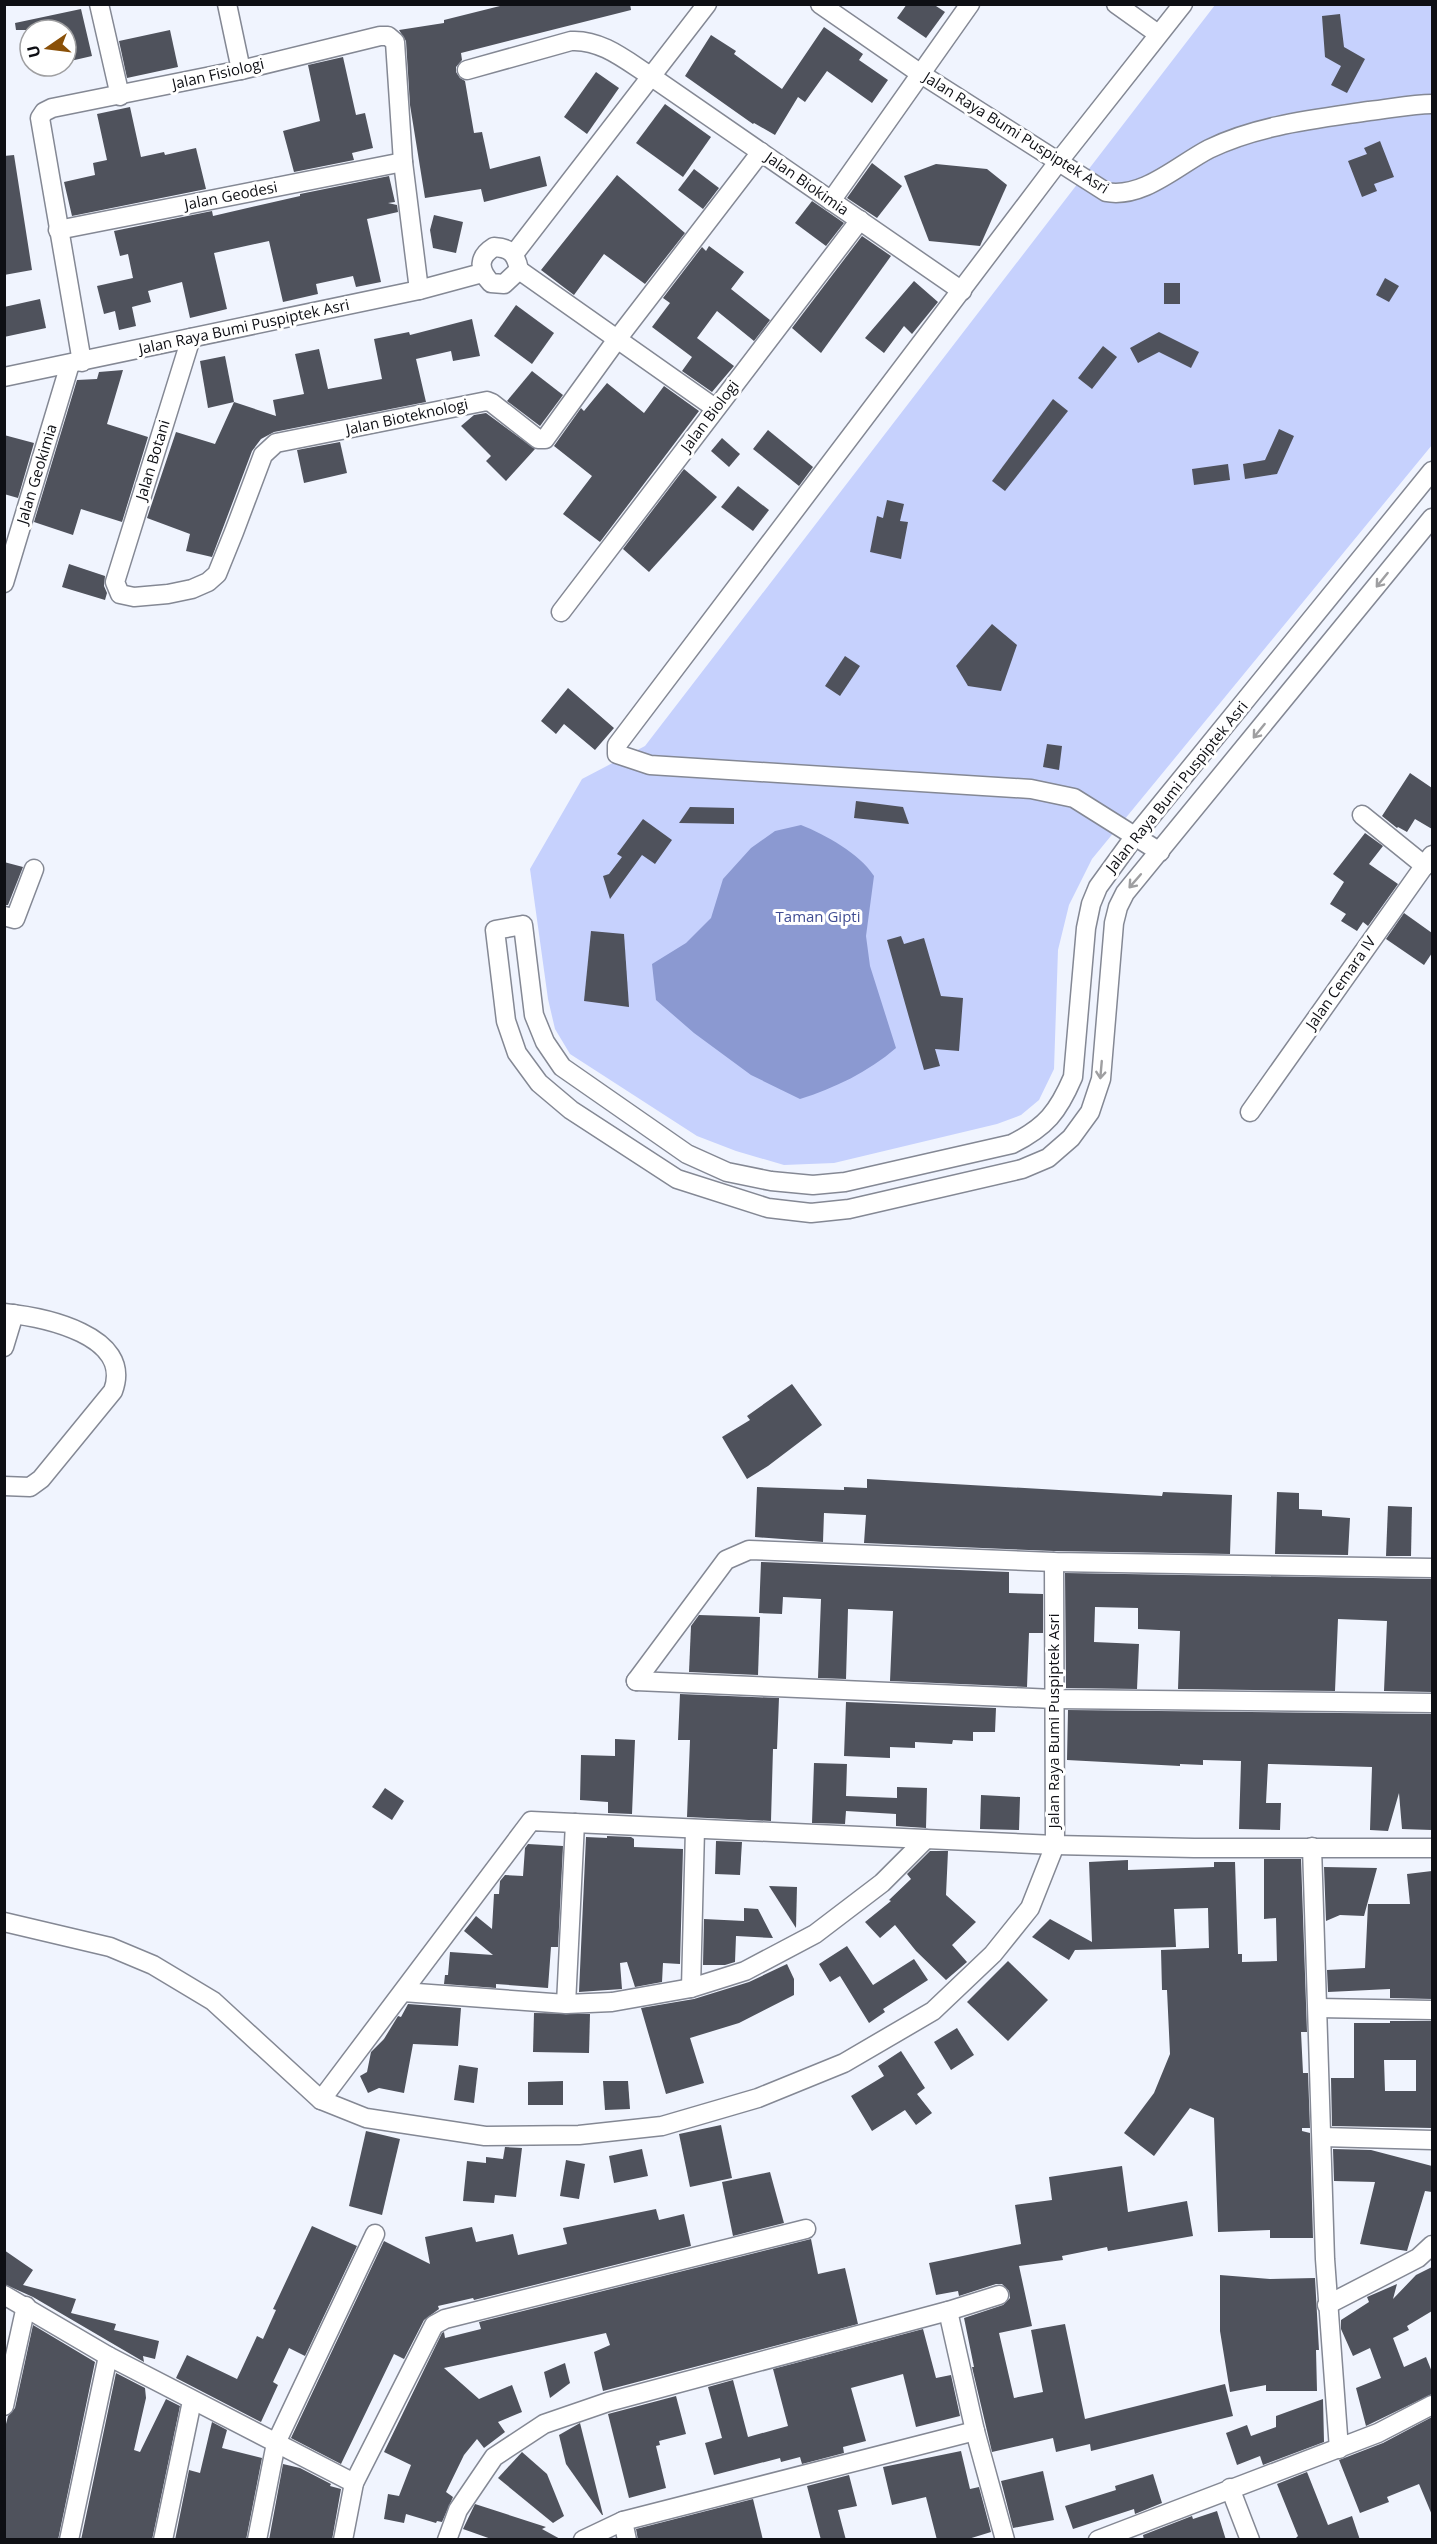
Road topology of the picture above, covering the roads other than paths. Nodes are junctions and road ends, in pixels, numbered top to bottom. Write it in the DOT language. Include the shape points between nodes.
graph roads {
  1 [pos="99,4"];
  2 [pos="226,4"];
  3 [pos="707,4"];
  4 [pos="820,4"];
  5 [pos="970,4"];
  6 [pos="1116,4"];
  7 [pos="1183,4"];
  8 [pos="1158,34"];
  9 [pos="241,70"];
  10 [pos="467,70"];
  11 [pos="921,74"];
  12 [pos="652,77"];
  13 [pos="120,96"];
  14 [pos="1432,104"];
  15 [pos="761,153"];
  16 [pos="1059,161"];
  17 [pos="403,162"];
  18 [pos="831,201"];
  19 [pos="860,220"];
  20 [pos="58,230"];
  21 [pos="517,262"];
  22 [pos="482,273"];
  23 [pos="419,290"];
  24 [pos="962,291"];
  25 [pos="191,338"];
  26 [pos="618,338"];
  27 [pos="76,363"];
  28 [pos="4,377"];
  29 [pos="715,408"];
  30 [pos="1432,471"];
  31 [pos="1432,518"];
  32 [pos="1432,538"];
  33 [pos="1410,546"];
  34 [pos="115,582"];
  35 [pos="4,583"];
  36 [pos="561,612"];
  37 [pos="1362,815"];
  38 [pos="1135,836"];
  39 [pos="1160,852"];
  40 [pos="1429,860"];
  41 [pos="34,869"];
  42 [pos="4,916"];
  43 [pos="1250,1112"];
  44 [pos="9,1314"];
  45 [pos="4,1347"];
  46 [pos="4,1486"];
  47 [pos="1054,1562"];
  48 [pos="1432,1568"];
  49 [pos="1054,1700"];
  50 [pos="1432,1703"];
  51 [pos="575,1823"];
  52 [pos="695,1829"];
  53 [pos="926,1839"];
  54 [pos="1055,1845"];
  55 [pos="1312,1847"];
  56 [pos="1432,1848"];
  57 [pos="4,1922"];
  58 [pos="691,1988"];
  59 [pos="403,1992"];
  60 [pos="566,2004"];
  61 [pos="1318,2008"];
  62 [pos="1432,2010"];
  63 [pos="321,2100"];
  64 [pos="1322,2137"];
  65 [pos="1432,2140"];
  66 [pos="806,2229"];
  67 [pos="375,2234"];
  68 [pos="1432,2245"];
  69 [pos="4,2295"];
  70 [pos="999,2295"];
  71 [pos="1327,2305"];
  72 [pos="26,2306"];
  73 [pos="948,2311"];
  74 [pos="108,2356"];
  75 [pos="192,2400"];
  76 [pos="1432,2405"];
  77 [pos="4,2406"];
  78 [pos="975,2430"];
  79 [pos="276,2443"];
  80 [pos="1339,2448"];
  81 [pos="354,2483"];
  82 [pos="1230,2488"];
  83 [pos="623,2521"];
  84 [pos="69,2540"];
  85 [pos="163,2540"];
  86 [pos="257,2540"];
  87 [pos="343,2540"];
  88 [pos="447,2540"];
  89 [pos="583,2540"];
  90 [pos="627,2540"];
  91 [pos="1005,2540"];
  92 [pos="1098,2540"];
  93 [pos="1250,2540"];
  1 -- 13 [label="street"];
  2 -- 9 [label="street"];
  3 -- 12 [label="street"];
  4 -- 11 [label="street, Jalan Raya Bumi Puspiptek Asri"];
  5 -- 11 [label="street"];
  6 -- 8 [label="street"];
  7 -- 8 [label="street"];
  8 -- 16 [label="street"];
  9 -- 13 [label="street, Jalan Fisiologi"];
  9 -- 17 [label="street, Jalan Fisiologi" via="380,36 391,37 395,42"];
  10 -- 12 [label="street, Jalan Biokimia" via="578,41 616,54"];
  11 -- 16 [label="street, Jalan Raya Bumi Puspiptek Asri"];
  11 -- 18 [label="street"];
  12 -- 15 [label="street, Jalan Biokimia"];
  12 -- 21 [label="street"];
  13 -- 20 [label="street, Jalan Fisiologi" via="52,108 40,118"];
  14 -- 16 [label="street, Jalan Raya Bumi Puspiptek Asri" via="1327,117 1257,132 1211,149 1136,190 1116,194 1106,192"];
  15 -- 18 [label="street, Jalan Biokimia"];
  15 -- 26 [label="street, Jalan Bioteknologi"];
  16 -- 24 [label="street"];
  17 -- 20 [label="street, Jalan Geodesi"];
  17 -- 23 [label="street, Jalan Fisiologi"];
  18 -- 19 [label="street, Jalan Biokimia"];
  19 -- 24 [label="street, Jalan Biokimia"];
  19 -- 29 [label="street, Jalan Biologi"];
  20 -- 27 [label="street, Jalan Fisiologi"];
  21 -- 22 [label="street" via="504,284 491,283"];
  21 -- 22 [label="street" via="505,248 494,247 485,253"];
  21 -- 26 [label="street"];
  22 -- 23 [label="street, Jalan Raya Bumi Puspiptek Asri"];
  23 -- 25 [label="street, Jalan Raya Bumi Puspiptek Asri"];
  24 -- 38 [label="street" via="617,746 617,754 650,765 1031,789 1074,798"];
  25 -- 27 [label="street, Jalan Raya Bumi Puspiptek Asri"];
  25 -- 34 [label="street, Jalan Botani"];
  26 -- 29 [label="street"];
  26 -- 34 [label="street, Jalan Bioteknologi" via="542,440 487,401 276,443 262,455 217,574 208,582 192,590 134,597 120,594"];
  27 -- 28 [label="street, Jalan Raya Bumi Puspiptek Asri"];
  27 -- 35 [label="street, Jalan Geokimia"];
  29 -- 36 [label="street, Jalan Biologi"];
  30 -- 38 [label="street, Jalan Raya Bumi Puspiptek Asri"];
  31 -- 33 [label="street, Jalan Raya Bumi Puspiptek Asri"];
  32 -- 33 [label="street"];
  33 -- 39 [label="street, Jalan Raya Bumi Puspiptek Asri, one-way"];
  37 -- 40 [label="street"];
  38 -- 39 [label="street"];
  39 -- 38 [label="street, Jalan Raya Bumi Puspiptek Asri, one-way" via="1118,907 1101,1079 1090,1112 1071,1138 1048,1158 1022,1169 849,1209 812,1213 768,1208 677,1179 571,1110 533,1076 517,1053 506,1021 495,930 523,925 534,1015 545,1042 562,1067 687,1154 727,1172 813,1185 845,1182 1012,1144 1036,1132 1052,1115 1073,1077 1091,904 1098,887"];
  40 -- 43 [label="street, Jalan Cemara IV"];
  41 -- 42 [label="street" via="15,919"];
  44 -- 45 [label="street"];
  44 -- 46 [label="street" via="75,1329 93,1339 114,1363 117,1380 113,1391 41,1479 30,1487"];
  47 -- 48 [label="street"];
  47 -- 49 [label="street, Jalan Raya Bumi Puspiptek Asri"];
  47 -- 49 [label="street" via="749,1550 726,1560 636,1681"];
  49 -- 50 [label="street"];
  49 -- 54 [label="street, Jalan Raya Bumi Puspiptek Asri"];
  51 -- 52 [label="street"];
  51 -- 59 [label="street" via="531,1821"];
  51 -- 60 [label="street"];
  52 -- 53 [label="street"];
  52 -- 58 [label="street"];
  53 -- 54 [label="street"];
  53 -- 58 [label="street" via="882,1883 815,1934 745,1971"];
  54 -- 55 [label="street"];
  54 -- 63 [label="street, Jalan Raya Bumi Puspiptek Asri" via="1030,1908 993,1954 933,2010 844,2063 758,2098 662,2126 579,2135 485,2136 366,2118"];
  55 -- 56 [label="street"];
  55 -- 61 [label="street"];
  57 -- 63 [label="street, Jalan Raya Bumi Puspiptek Asri" via="110,1947 153,1965 213,2001"];
  58 -- 60 [label="street" via="612,2002"];
  59 -- 60 [label="street"];
  59 -- 63 [label="street"];
  61 -- 62 [label="street"];
  61 -- 64 [label="street"];
  64 -- 65 [label="street"];
  64 -- 71 [label="street"];
  66 -- 81 [label="street" via="445,2319 434,2325"];
  67 -- 79 [label="street"];
  68 -- 71 [label="street" via="1418,2258"];
  69 -- 72 [label="street"];
  70 -- 73 [label="street"];
  71 -- 80 [label="street"];
  72 -- 74 [label="street"];
  72 -- 77 [label="street"];
  73 -- 78 [label="street"];
  73 -- 88 [label="street" via="608,2402 544,2424 494,2457 458,2510"];
  74 -- 75 [label="street"];
  74 -- 84 [label="street"];
  75 -- 79 [label="street"];
  75 -- 85 [label="street"];
  76 -- 80 [label="street"];
  78 -- 83 [label="street"];
  78 -- 91 [label="street"];
  79 -- 81 [label="street"];
  79 -- 86 [label="street"];
  80 -- 82 [label="street"];
  81 -- 87 [label="street"];
  82 -- 92 [label="street"];
  82 -- 93 [label="street"];
  83 -- 89 [label="street"];
  83 -- 90 [label="street"];
}
